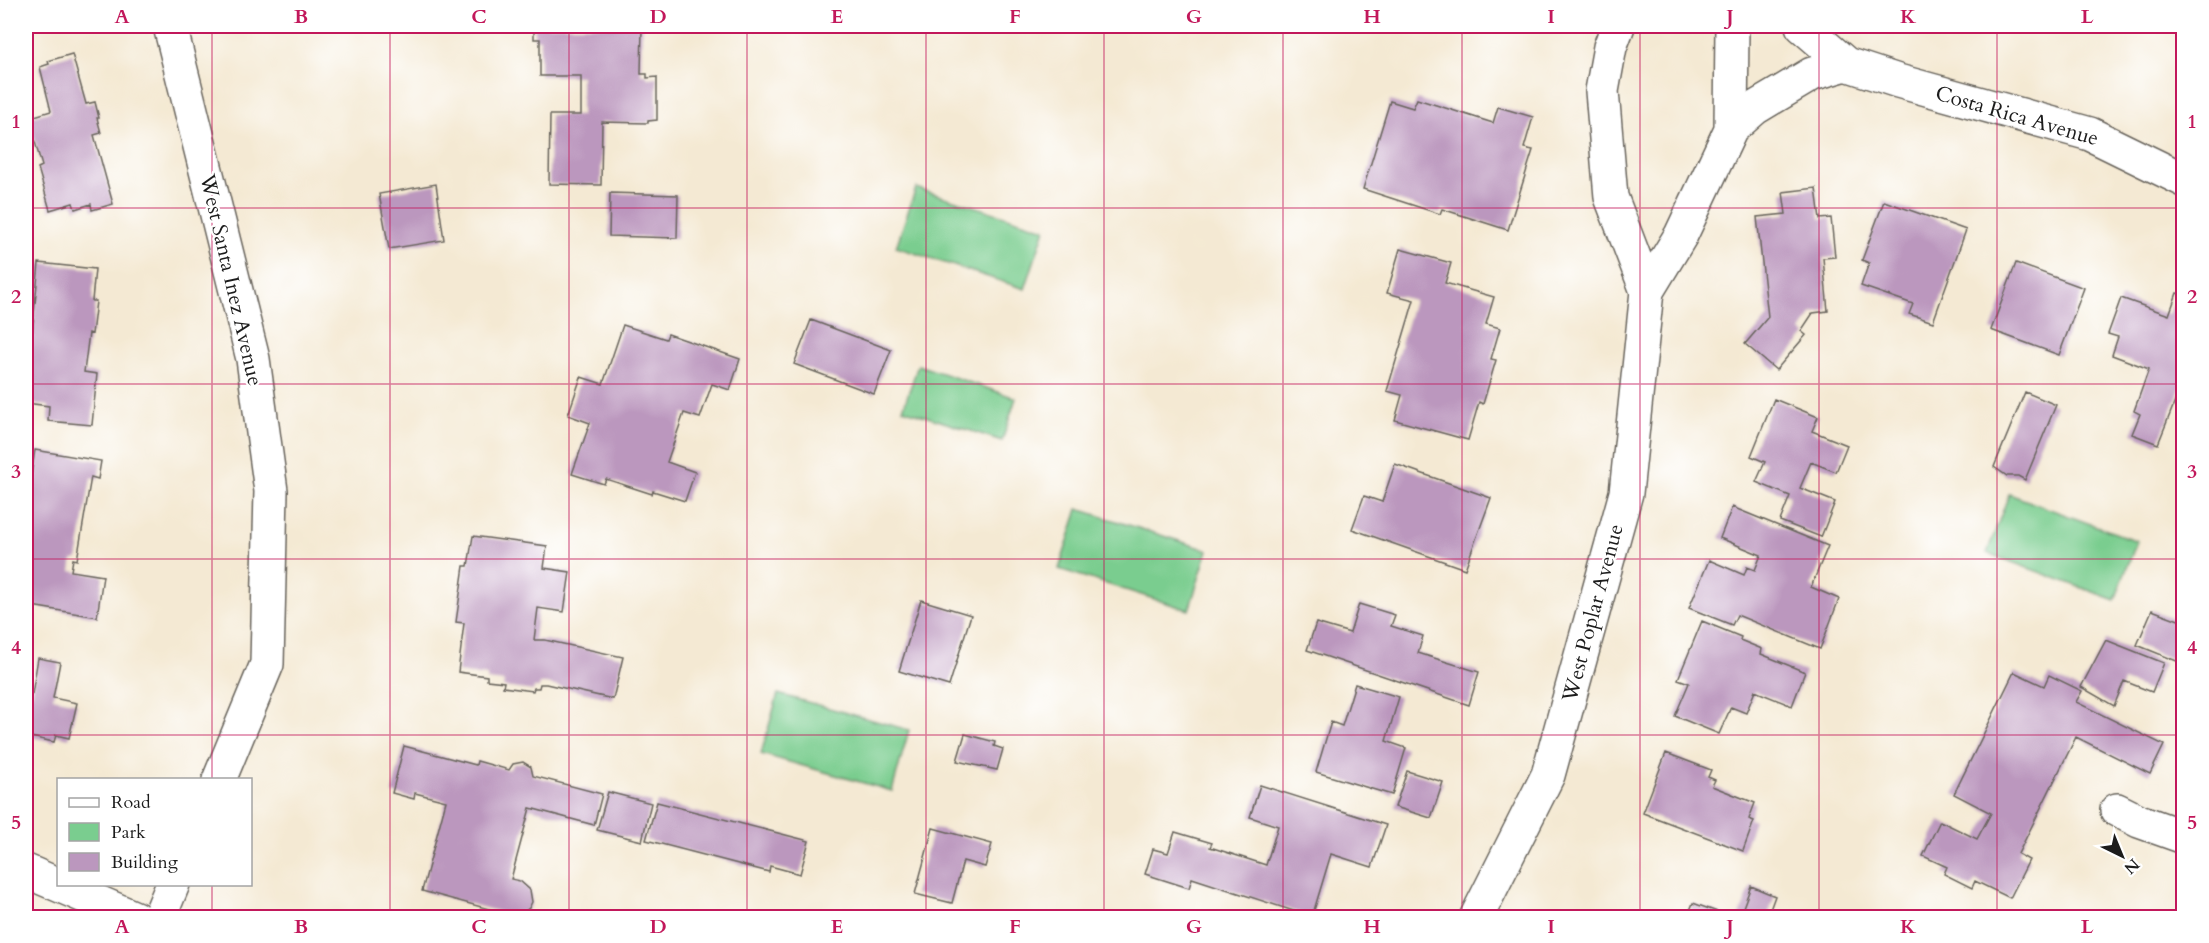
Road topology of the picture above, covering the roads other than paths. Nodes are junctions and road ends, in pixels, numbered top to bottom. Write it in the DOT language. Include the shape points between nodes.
graph roads {
  1 [pos="170,26"];
  2 [pos="1618,26"];
  3 [pos="1732,26"];
  4 [pos="1802,26"];
  5 [pos="1846,64"];
  6 [pos="1731,129"];
  7 [pos="2184,180"];
  8 [pos="1647,291"];
  9 [pos="220,778"];
  10 [pos="2117,810"];
  11 [pos="2184,837"];
  12 [pos="26,871"];
  13 [pos="57,884"];
  14 [pos="61,886"];
  15 [pos="173,886"];
  16 [pos="135,918"];
  17 [pos="159,918"];
  18 [pos="1476,918"];
  1 -- 9 [label="street, West Santa Inez Avenue" via="253,359 271,491 267,664"];
  2 -- 8 [label="street, West Poplar Avenue" via="1602,91 1611,197"];
  3 -- 6 [label="street, West Poplar Avenue"];
  4 -- 5 [label="street, Costa Rica Avenue"];
  5 -- 6 [label="street" via="1812,74 1755,108"];
  5 -- 7 [label="street, Costa Rica Avenue" via="2090,134"];
  6 -- 8 [label="street, West Poplar Avenue" via="1682,235"];
  8 -- 18 [label="street, West Poplar Avenue" via="1626,493 1620,516 1548,776"];
  10 -- 11 [label="street"];
  12 -- 13 [label="street"];
  14 -- 16 [label="street"];
  15 -- 17 [label="street"];
}
